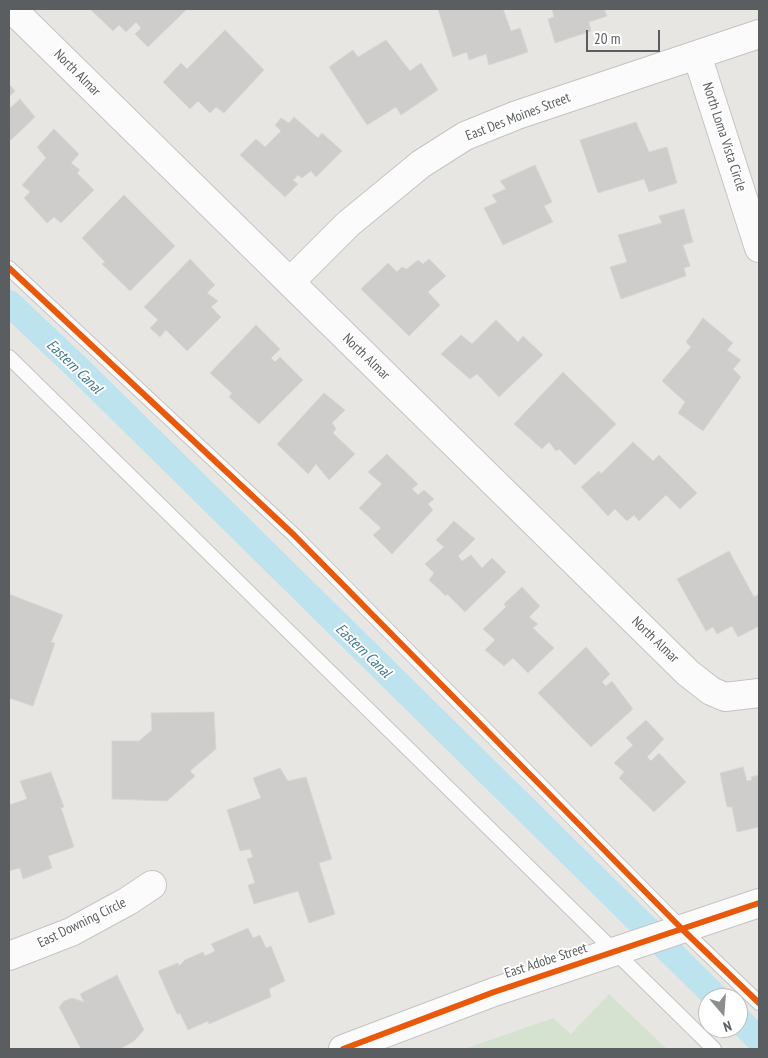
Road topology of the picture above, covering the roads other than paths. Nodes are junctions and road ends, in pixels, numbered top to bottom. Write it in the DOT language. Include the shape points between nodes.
graph roads {
  1 [pos="12,9"];
  2 [pos="759,34"];
  3 [pos="697,55"];
  4 [pos="759,248"];
  5 [pos="9,268"];
  6 [pos="290,282"];
  7 [pos="9,357"];
  8 [pos="759,693"];
  9 [pos="152,885"];
  10 [pos="759,903"];
  11 [pos="682,929"];
  12 [pos="615,952"];
  13 [pos="9,956"];
  14 [pos="759,1003"];
  15 [pos="343,1049"];
  16 [pos="714,1049"];
  1 -- 6 [label="street, North Almar"];
  2 -- 3 [label="street, East Des Moines Street"];
  3 -- 4 [label="street, North Loma Vista Circle"];
  3 -- 6 [label="street, East Des Moines Street" via="517,115 465,136 421,164 348,224"];
  5 -- 11 [label="lane" via="294,535"];
  6 -- 8 [label="street, North Almar" via="688,672 711,691 725,697"];
  7 -- 12 [label="lane"];
  9 -- 13 [label="street, East Downing Circle" via="71,932"];
  10 -- 11 [label="street, East Adobe Street"];
  11 -- 12 [label="street, East Adobe Street"];
  11 -- 14 [label="lane"];
  12 -- 15 [label="street, East Adobe Street" via="494,992"];
  12 -- 16 [label="lane"];
}
